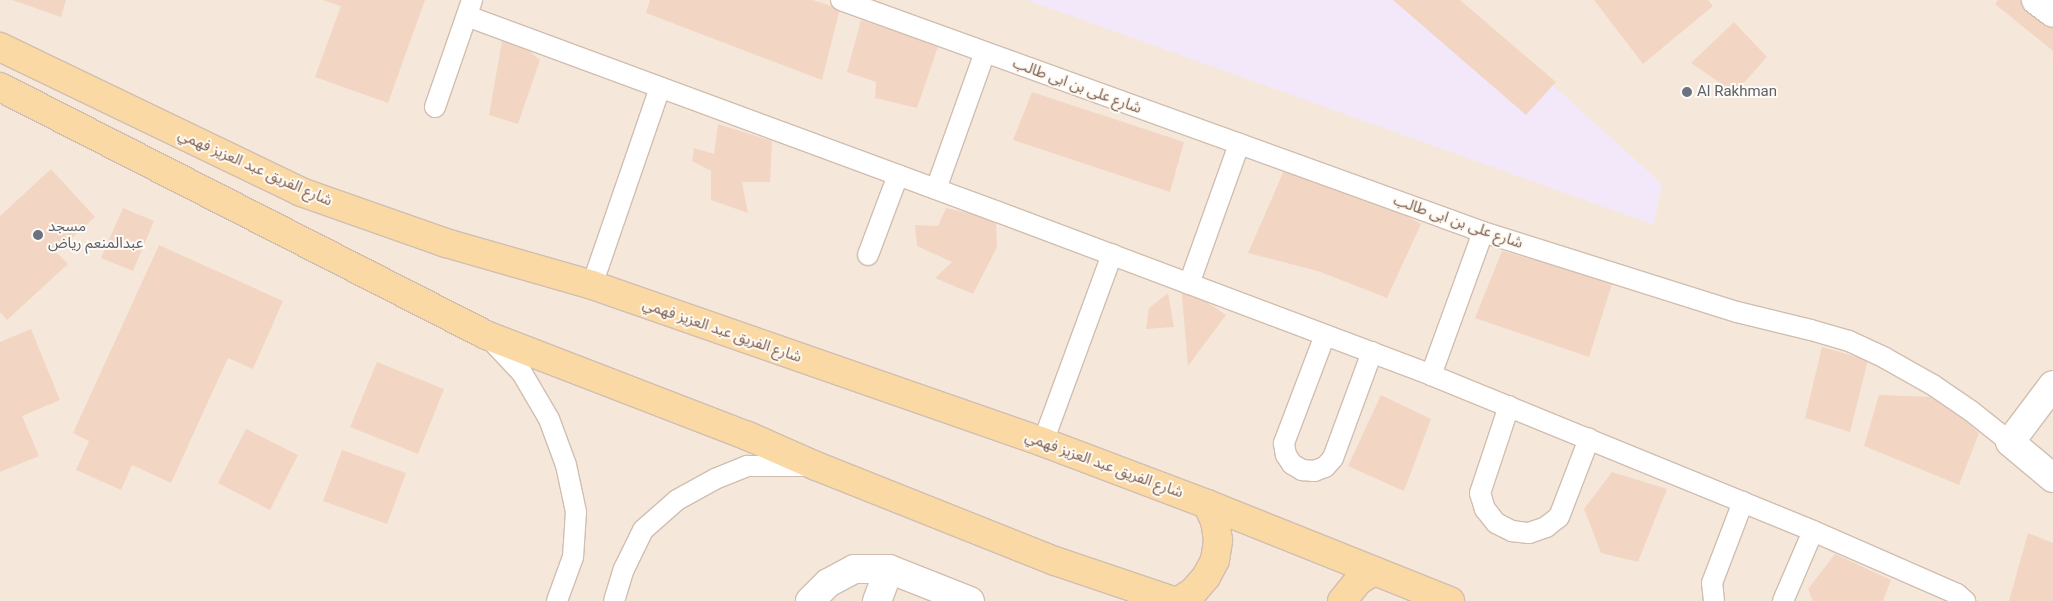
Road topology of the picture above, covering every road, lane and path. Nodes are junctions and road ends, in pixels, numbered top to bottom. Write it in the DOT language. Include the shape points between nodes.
graph roads {
  1 [pos="841,0"];
  2 [pos="2036,0"];
  3 [pos="470,8"];
  4 [pos="2053,13"];
  5 [pos="0,48"];
  6 [pos="985,52"];
  7 [pos="0,87"];
  8 [pos="660,87"];
  9 [pos="436,107"];
  10 [pos="1239,144"];
  11 [pos="898,175"];
  12 [pos="936,189"];
  13 [pos="1483,232"];
  14 [pos="1112,254"];
  15 [pos="868,255"];
  16 [pos="1189,284"];
  17 [pos="592,285"];
  18 [pos="486,335"];
  19 [pos="1325,335"];
  20 [pos="1372,352"];
  21 [pos="1431,375"];
  22 [pos="2053,385"];
  23 [pos="1509,406"];
  24 [pos="1589,439"];
  25 [pos="1044,442"];
  26 [pos="2010,442"];
  27 [pos="816,466"];
  28 [pos="2053,478"];
  29 [pos="1743,502"];
  30 [pos="1207,504"];
  31 [pos="1813,531"];
  32 [pos="889,569"];
  33 [pos="1374,570"];
  34 [pos="557,601"];
  35 [pos="614,601"];
  36 [pos="810,601"];
  37 [pos="877,601"];
  38 [pos="970,601"];
  39 [pos="1173,601"];
  40 [pos="1179,601"];
  41 [pos="1342,601"];
  42 [pos="1450,601"];
  43 [pos="1714,601"];
  44 [pos="1784,601"];
  45 [pos="1965,601"];
  1 -- 6 [label="lane, شارع على بن ابى طالب"];
  2 -- 4 [label="street"];
  3 -- 8 [label="lane"];
  3 -- 9 [label="lane"];
  5 -- 17 [label="main road, شارع الفريق عبد العزيز فهمي" via="301,192 446,243"];
  6 -- 10 [label="lane, شارع على بن ابى طالب"];
  6 -- 12 [label="lane"];
  7 -- 18 [label="main road"];
  8 -- 11 [label="lane"];
  8 -- 17 [label="lane"];
  10 -- 13 [label="lane, شارع على بن ابى طالب"];
  10 -- 16 [label="lane"];
  11 -- 12 [label="lane"];
  11 -- 15 [label="lane"];
  12 -- 14 [label="lane"];
  13 -- 21 [label="lane"];
  13 -- 26 [label="lane, شارع على بن ابى طالب" via="1737,312 1848,342 1933,385"];
  14 -- 16 [label="lane"];
  14 -- 25 [label="lane"];
  16 -- 19 [label="lane"];
  17 -- 25 [label="main road, شارع الفريق عبد العزيز فهمي"];
  18 -- 27 [label="main road" via="748,436"];
  18 -- 34 [label="lane" via="522,373 550,419 566,465 576,512 573,557"];
  19 -- 20 [label="lane"];
  19 -- 20 [label="lane" via="1284,443 1286,455 1302,470 1314,471 1325,467 1333,458"];
  20 -- 21 [label="lane"];
  21 -- 23 [label="lane"];
  22 -- 26 [label="street"];
  23 -- 24 [label="lane"];
  23 -- 24 [label="lane" via="1480,493 1485,509 1496,523 1512,531 1538,530 1559,517"];
  24 -- 29 [label="lane"];
  25 -- 30 [label="main road, شارع الفريق عبد العزيز فهمي"];
  26 -- 28 [label="street, شارع على بن ابى طالب"];
  27 -- 35 [label="lane" via="748,466 715,479 677,500 643,530 624,569"];
  27 -- 39 [label="main road" via="1055,561"];
  29 -- 31 [label="lane"];
  29 -- 43 [label="lane" via="1712,583"];
  30 -- 33 [label="main road, شارع الفريق عبد العزيز فهمي"];
  30 -- 40 [label="main road" via="1215,521 1218,540 1215,560 1193,592"];
  31 -- 44 [label="lane"];
  31 -- 45 [label="lane" via="1957,594"];
  32 -- 36 [label="street" via="854,569 828,583"];
  32 -- 37 [label="street"];
  32 -- 38 [label="street"];
  33 -- 41 [label="main road" via="1358,581"];
  33 -- 42 [label="main road, شارع الفريق عبد العزيز فهمي"];
}
